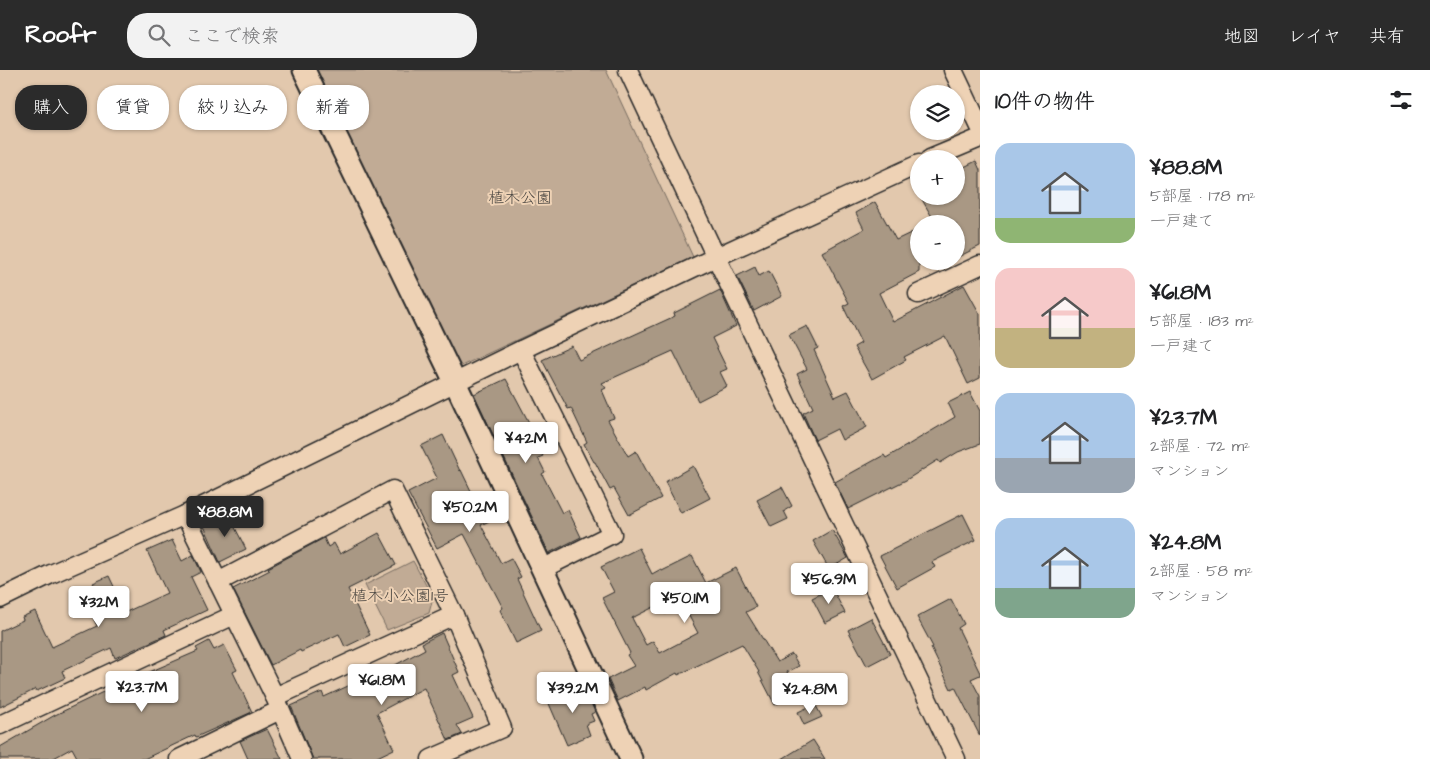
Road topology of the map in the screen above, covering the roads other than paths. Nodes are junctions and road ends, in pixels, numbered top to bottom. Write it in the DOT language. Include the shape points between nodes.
graph roads {
  1 [pos="304,70"];
  2 [pos="628,70"];
  3 [pos="953,70"];
  4 [pos="980,127"];
  5 [pos="980,138"];
  6 [pos="951,150"];
  7 [pos="910,168"];
  8 [pos="716,257"];
  9 [pos="980,265"];
  10 [pos="918,294"];
  11 [pos="521,350"];
  12 [pos="455,382"];
  13 [pos="185,516"];
  14 [pos="542,569"];
  15 [pos="218,582"];
  16 [pos="0,599"];
  17 [pos="234,615"];
  18 [pos="454,615"];
  19 [pos="278,704"];
  20 [pos="0,725"];
  21 [pos="179,759"];
  22 [pos="302,759"];
  23 [pos="431,759"];
  24 [pos="631,759"];
  25 [pos="956,759"];
  1 -- 12 [label="street"];
  2 -- 8 [label="street"];
  3 -- 4 [label="street"];
  5 -- 6 [label="street"];
  7 -- 8 [label="street"];
  8 -- 11 [label="street"];
  8 -- 25 [label="street"];
  9 -- 10 [label="street"];
  11 -- 12 [label="street"];
  11 -- 14 [label="street" via="612,534"];
  12 -- 13 [label="street"];
  12 -- 14 [label="street"];
  13 -- 15 [label="street"];
  13 -- 16 [label="street"];
  14 -- 24 [label="street"];
  15 -- 17 [label="street"];
  15 -- 18 [label="street" via="393,490"];
  17 -- 19 [label="street"];
  17 -- 20 [label="street"];
  18 -- 19 [label="street"];
  18 -- 23 [label="street" via="502,728"];
  19 -- 21 [label="street"];
  19 -- 22 [label="street"];
}
